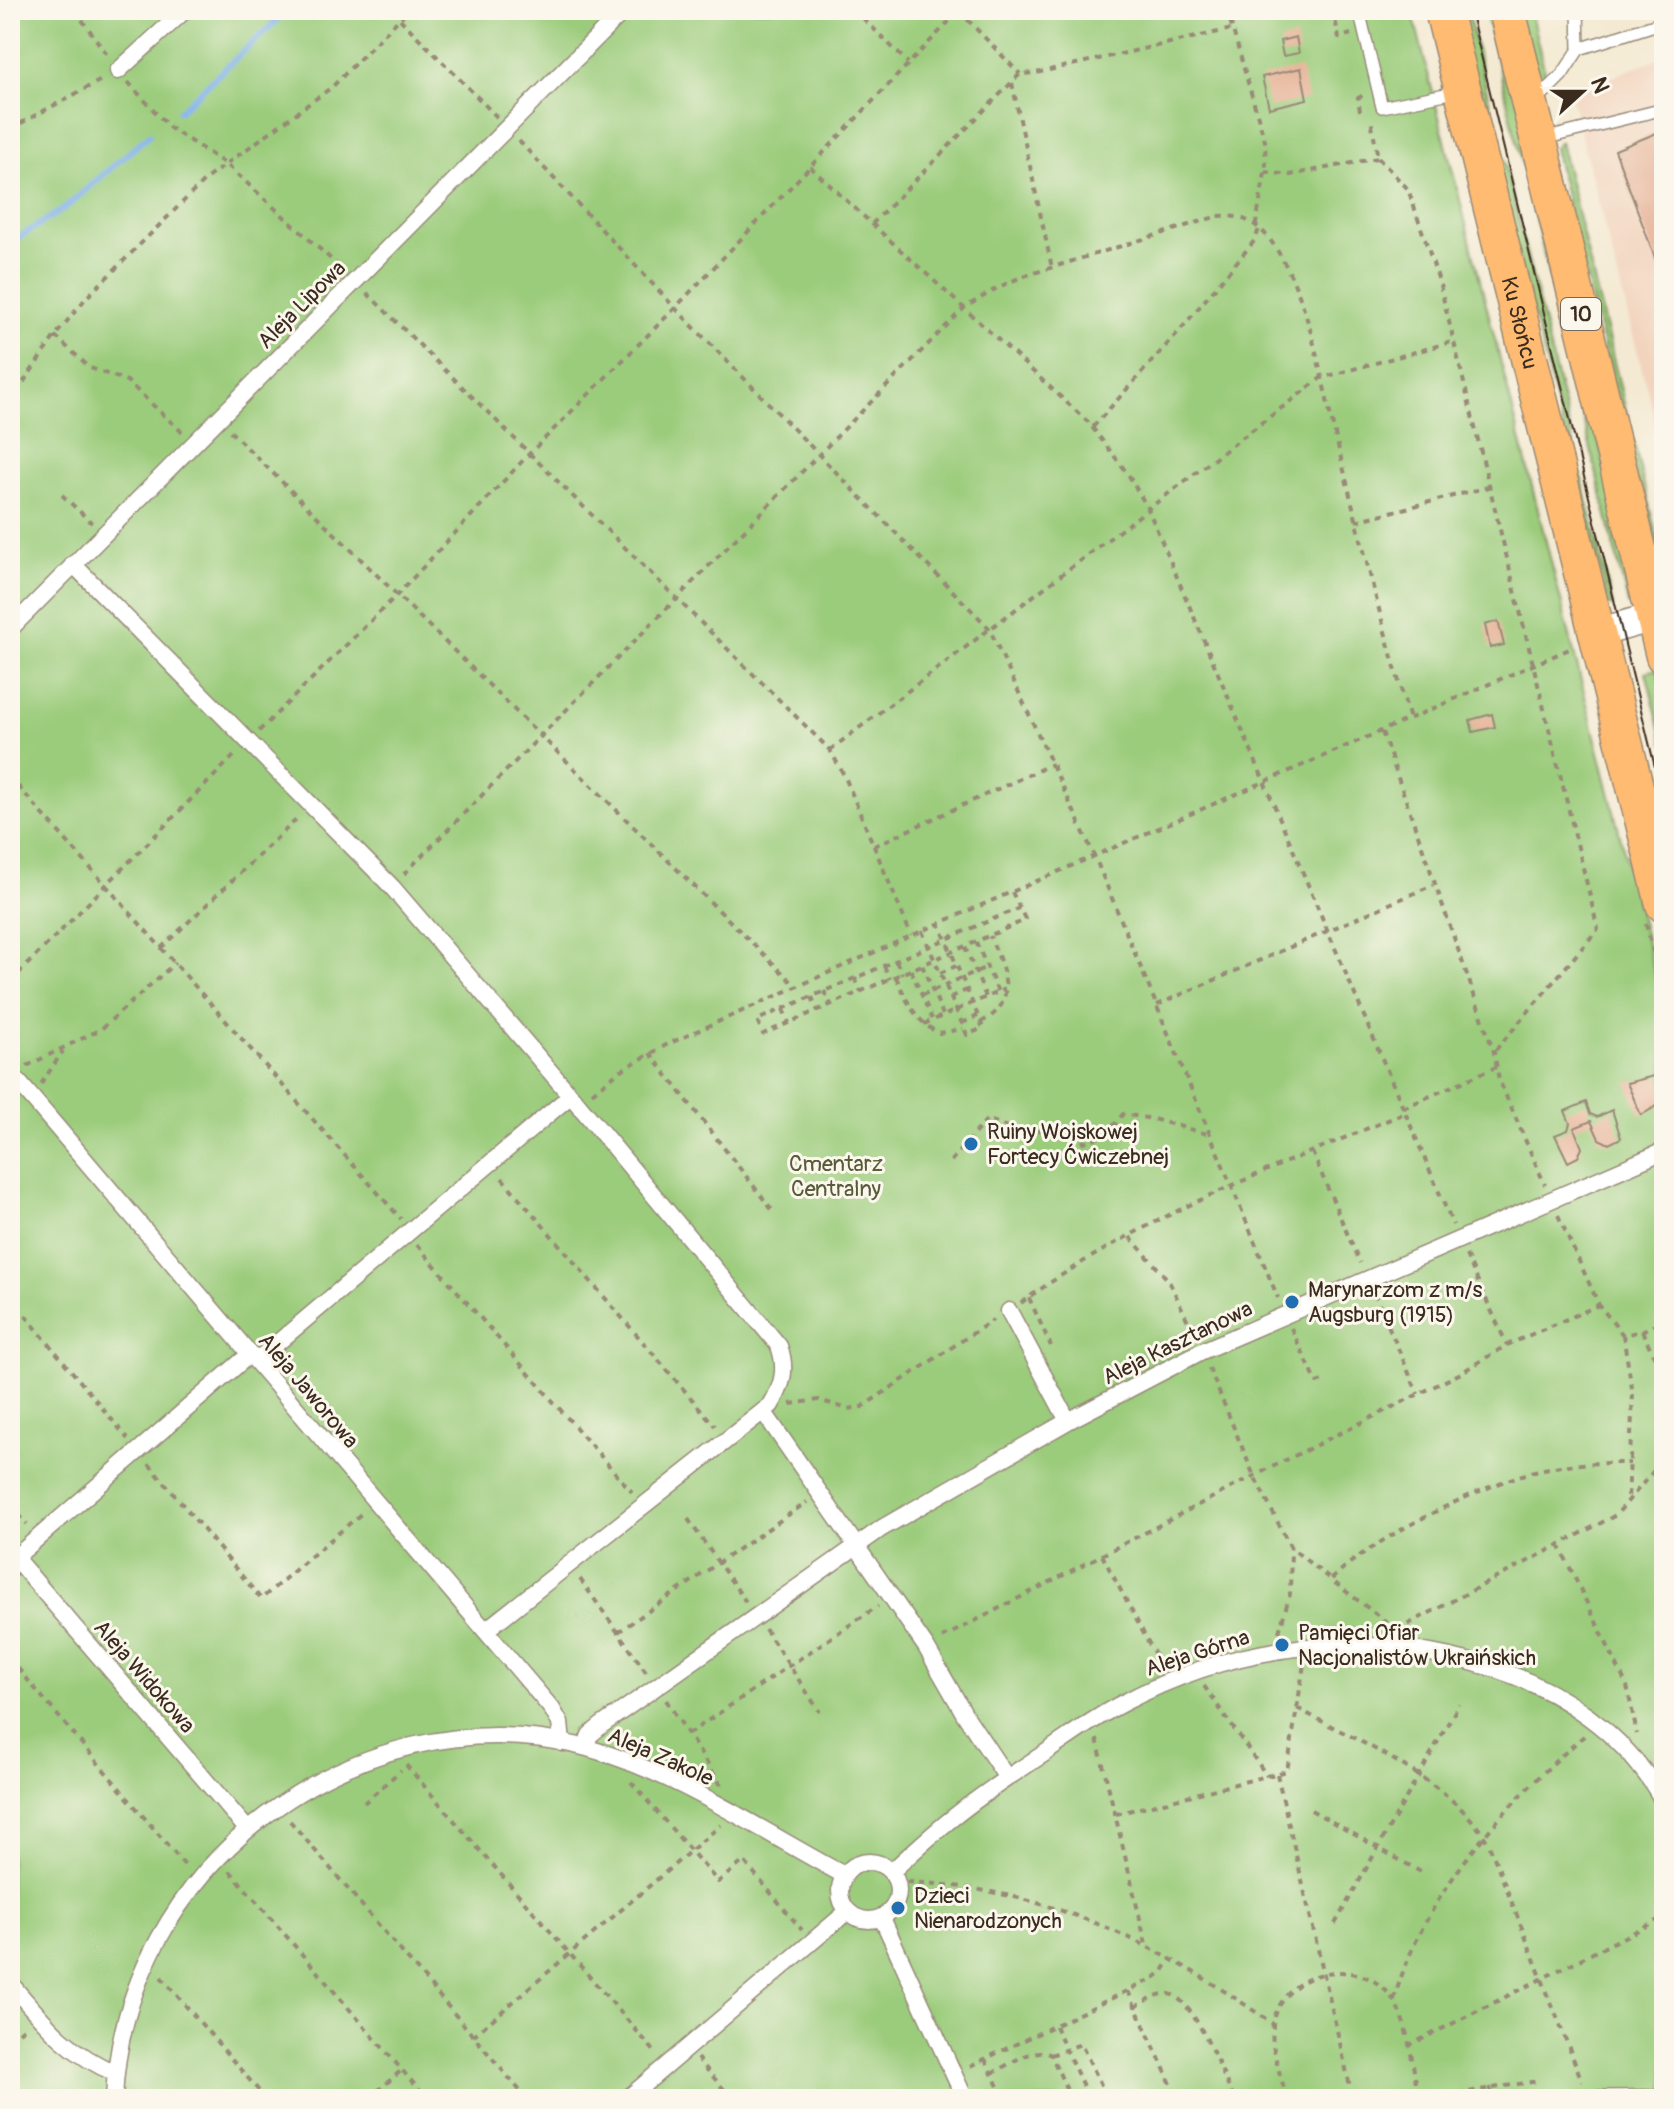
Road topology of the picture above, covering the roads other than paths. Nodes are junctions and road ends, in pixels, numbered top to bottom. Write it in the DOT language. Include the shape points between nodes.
graph roads {
  1 [pos="185,10"];
  2 [pos="624,10"];
  3 [pos="1359,10"];
  4 [pos="1443,10"];
  5 [pos="1507,10"];
  6 [pos="1578,10"];
  7 [pos="1664,22"];
  8 [pos="1579,49"];
  9 [pos="118,71"];
  10 [pos="1463,90"];
  11 [pos="1664,109"];
  12 [pos="1535,124"];
  13 [pos="73,564"];
  14 [pos="1659,616"];
  15 [pos="10,629"];
  16 [pos="1597,633"];
  17 [pos="1664,656"];
  18 [pos="1664,904"];
  19 [pos="11,1072"];
  20 [pos="574,1100"];
  21 [pos="1664,1151"];
  22 [pos="1009,1311"];
  23 [pos="253,1358"];
  24 [pos="765,1410"];
  25 [pos="1068,1421"];
  26 [pos="857,1547"];
  27 [pos="12,1557"];
  28 [pos="486,1630"];
  29 [pos="562,1743"];
  30 [pos="585,1747"];
  31 [pos="1007,1778"];
  32 [pos="1664,1803"];
  33 [pos="247,1829"];
  34 [pos="844,1875"];
  35 [pos="894,1877"];
  36 [pos="848,1911"];
  37 [pos="882,1918"];
  38 [pos="10,1983"];
  39 [pos="116,2073"];
  40 [pos="1664,2098"];
  41 [pos="114,2099"];
  42 [pos="627,2099"];
  43 [pos="965,2099"];
  44 [pos="1542,2099"];
  1 -- 9 [label="street"];
  2 -- 13 [label="street, Aleja Lipowa"];
  3 -- 10 [label="lane" via="1382,107"];
  4 -- 10 [label="main road, Ku Słońcu"];
  5 -- 12 [label="main road, 10"];
  6 -- 8 [label="lane"];
  7 -- 8 [label="lane"];
  8 -- 12 [label="lane"];
  10 -- 16 [label="main road, Ku Słońcu"];
  11 -- 12 [label="lane"];
  12 -- 14 [label="main road, 10"];
  13 -- 15 [label="street, Aleja Lipowa"];
  13 -- 20 [label="street" via="392,887"];
  14 -- 16 [label="street"];
  14 -- 17 [label="main road, 10"];
  16 -- 18 [label="main road, Ku Słońcu"];
  19 -- 23 [label="street, Aleja Jaworowa"];
  20 -- 23 [label="street"];
  20 -- 24 [label="street" via="772,1335 784,1367 780,1387"];
  21 -- 25 [label="street, Aleja Kasztanowa" via="1284,1313"];
  22 -- 25 [label="street"];
  23 -- 27 [label="street"];
  23 -- 28 [label="street, Aleja Jaworowa"];
  24 -- 26 [label="street"];
  24 -- 28 [label="street"];
  25 -- 26 [label="street, Aleja Kasztanowa"];
  26 -- 30 [label="street, Aleja Kasztanowa" via="602,1725"];
  26 -- 31 [label="street"];
  27 -- 33 [label="street, Aleja Widokowa"];
  28 -- 29 [label="street, Aleja Jaworowa" via="552,1709"];
  29 -- 30 [label="street, Aleja Zakole"];
  29 -- 33 [label="street, Aleja Zakole" via="481,1737 393,1750 298,1792"];
  30 -- 34 [label="street, Aleja Zakole" via="641,1766"];
  31 -- 32 [label="street, Aleja Górna" via="1092,1721 1193,1671 1246,1655 1346,1645 1403,1648 1518,1677 1598,1724 1626,1750"];
  31 -- 35 [label="street, Aleja Górna" via="954,1816"];
  33 -- 39 [label="street, Aleja Zakole" via="196,1879 174,1912 128,2017"];
  34 -- 35 [label="street" via="867,1862 881,1864"];
  34 -- 36 [label="street" via="840,1896"];
  35 -- 37 [label="street, Aleja Górna" via="895,1904"];
  36 -- 37 [label="street" via="863,1920"];
  36 -- 42 [label="street"];
  37 -- 43 [label="street"];
  38 -- 39 [label="street" via="77,2053"];
  39 -- 41 [label="street, Aleja Zakole"];
  40 -- 44 [label="street"];
}
